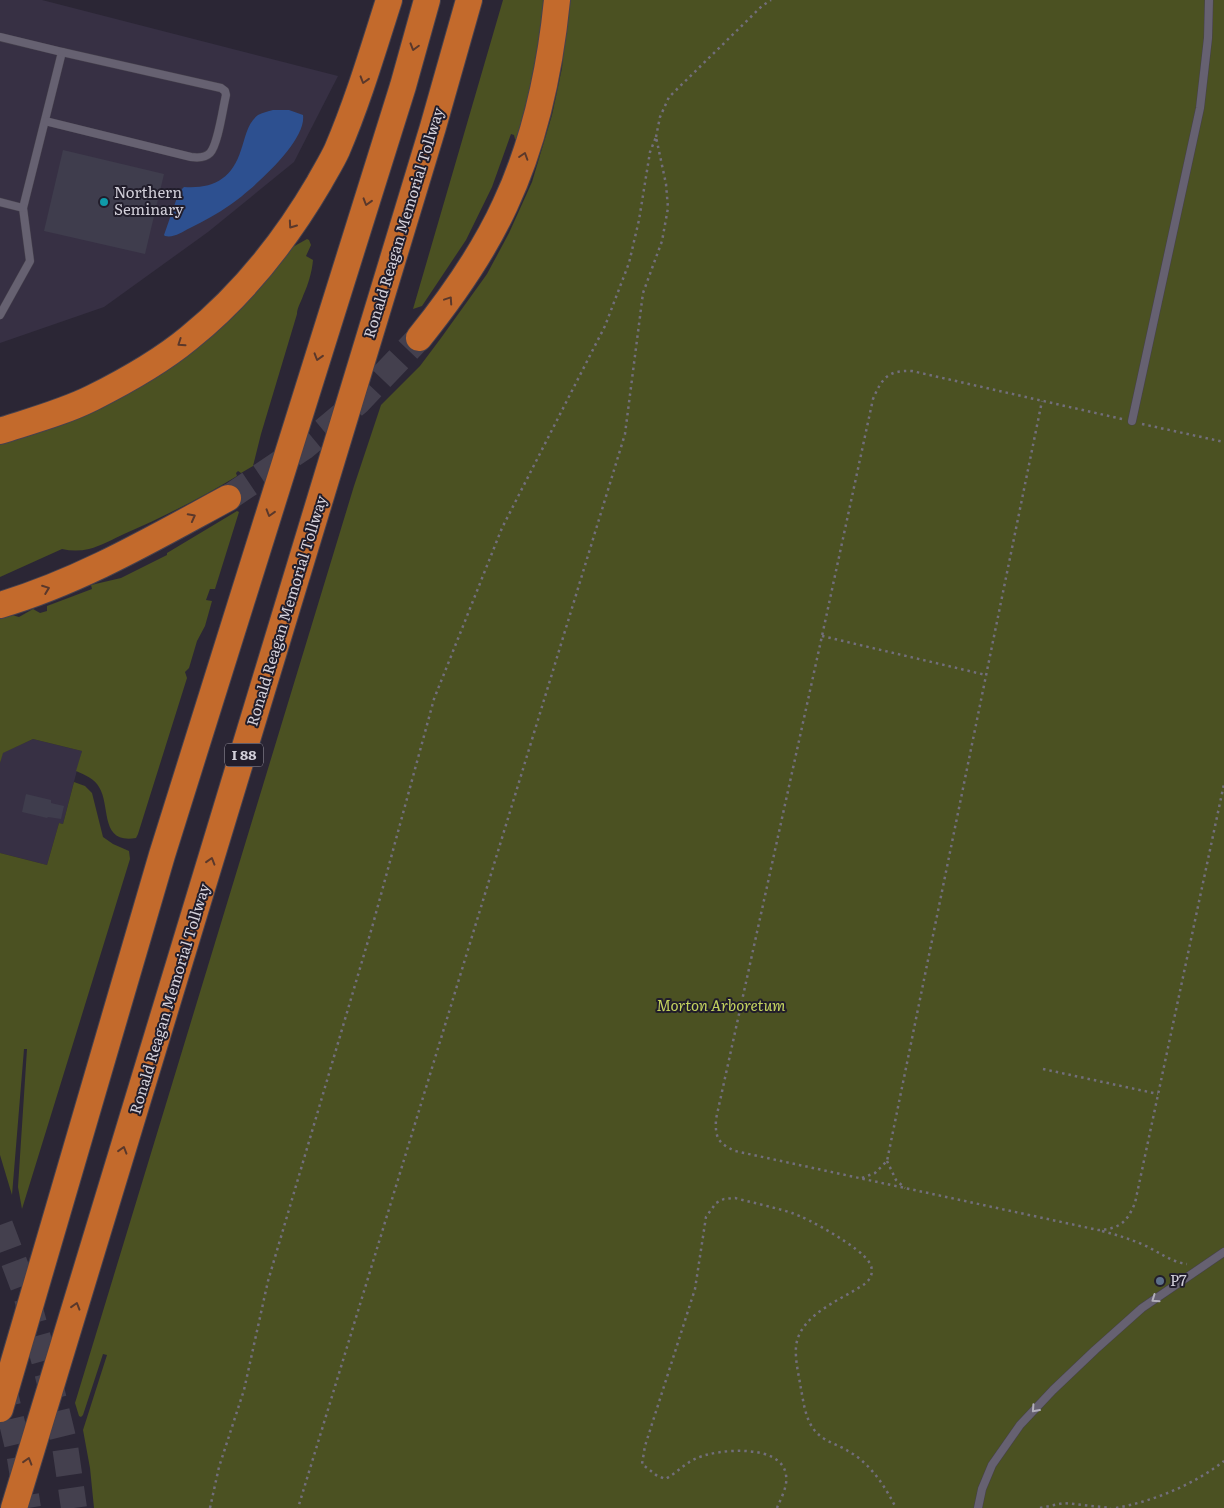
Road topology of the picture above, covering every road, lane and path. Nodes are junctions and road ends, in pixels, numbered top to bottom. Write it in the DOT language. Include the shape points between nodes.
graph roads {
  1 [pos="388,0"];
  2 [pos="427,0"];
  3 [pos="469,0"];
  4 [pos="557,0"];
  5 [pos="771,0"];
  6 [pos="1209,0"];
  7 [pos="0,37"];
  8 [pos="62,52"];
  9 [pos="45,120"];
  10 [pos="656,137"];
  11 [pos="0,202"];
  12 [pos="23,208"];
  13 [pos="0,315"];
  14 [pos="419,338"];
  15 [pos="38,419"];
  16 [pos="0,422"];
  17 [pos="1132,422"];
  18 [pos="0,431"];
  19 [pos="228,498"];
  20 [pos="0,605"];
  21 [pos="822,636"];
  22 [pos="986,675"];
  23 [pos="1224,784"];
  24 [pos="1043,1069"];
  25 [pos="1158,1094"];
  26 [pos="887,1160"];
  27 [pos="860,1178"];
  28 [pos="905,1188"];
  29 [pos="1098,1230"];
  30 [pos="1224,1252"];
  31 [pos="1204,1266"];
  32 [pos="0,1409"];
  33 [pos="1224,1461"];
  34 [pos="14,1508"];
  35 [pos="210,1508"];
  36 [pos="298,1508"];
  37 [pos="777,1508"];
  38 [pos="896,1508"];
  39 [pos="978,1508"];
  40 [pos="1040,1508"];
  41 [pos="1111,1508"];
  42 [pos="1116,1508"];
  1 -- 15 [label="highway, one-way" via="360,92 336,152 274,251 235,296 188,338 137,374 98,395"];
  2 -- 32 [label="highway, one-way" via="400,96 162,855"];
  34 -- 3 [label="highway, Ronald Reagan Memorial Tollway / I 88, one-way" via="428,146"];
  14 -- 4 [label="highway, one-way" via="466,275 505,205 523,161 548,70"];
  5 -- 10 [label="path" via="669,97"];
  6 -- 17 [label="lane" via="1200,108"];
  7 -- 8 [label="lane"];
  8 -- 9 [label="lane"];
  8 -- 9 [label="lane" via="221,88 226,95 219,127 212,151 205,156 191,157"];
  9 -- 12 [label="lane"];
  10 -- 35 [label="path" via="650,152 629,263 605,326 502,528 434,699 373,924 268,1281 244,1390"];
  10 -- 36 [label="path" via="668,208 662,241 643,293 625,434"];
  11 -- 12 [label="lane"];
  12 -- 13 [label="lane" via="30,262"];
  15 -- 16 [label="highway"];
  15 -- 18 [label="highway"];
  20 -- 19 [label="highway, one-way" via="47,589 112,560"];
  21 -- 22 [label="path"];
  21 -- 22 [label="path" via="872,399 887,376 898,370 912,371 1042,401"];
  21 -- 27 [label="path" via="715,1134 724,1146 735,1151"];
  22 -- 26 [label="path"];
  23 -- 25 [label="path"];
  24 -- 25 [label="path"];
  25 -- 29 [label="path" via="1130,1215 1113,1229"];
  26 -- 27 [label="path" via="875,1173"];
  26 -- 28 [label="path" via="896,1180"];
  27 -- 28 [label="path"];
  28 -- 29 [label="path"];
  29 -- 31 [label="path" via="1128,1238 1180,1263"];
  30 -- 31 [label="lane"];
  31 -- 39 [label="lane, one-way" via="1142,1308 1043,1401 992,1465"];
  33 -- 42 [label="path" via="1208,1474 1171,1491 1140,1504"];
  37 -- 38 [label="path" via="786,1472 774,1458 765,1454 740,1450 708,1454 696,1458 665,1479 642,1464 695,1289 706,1217 724,1199 735,1198 804,1218 841,1240 869,1262 872,1277 808,1321 797,1340 796,1350 807,1418 812,1426 818,1434 865,1463"];
  40 -- 41 [label="path" via="1064,1503"];
}
